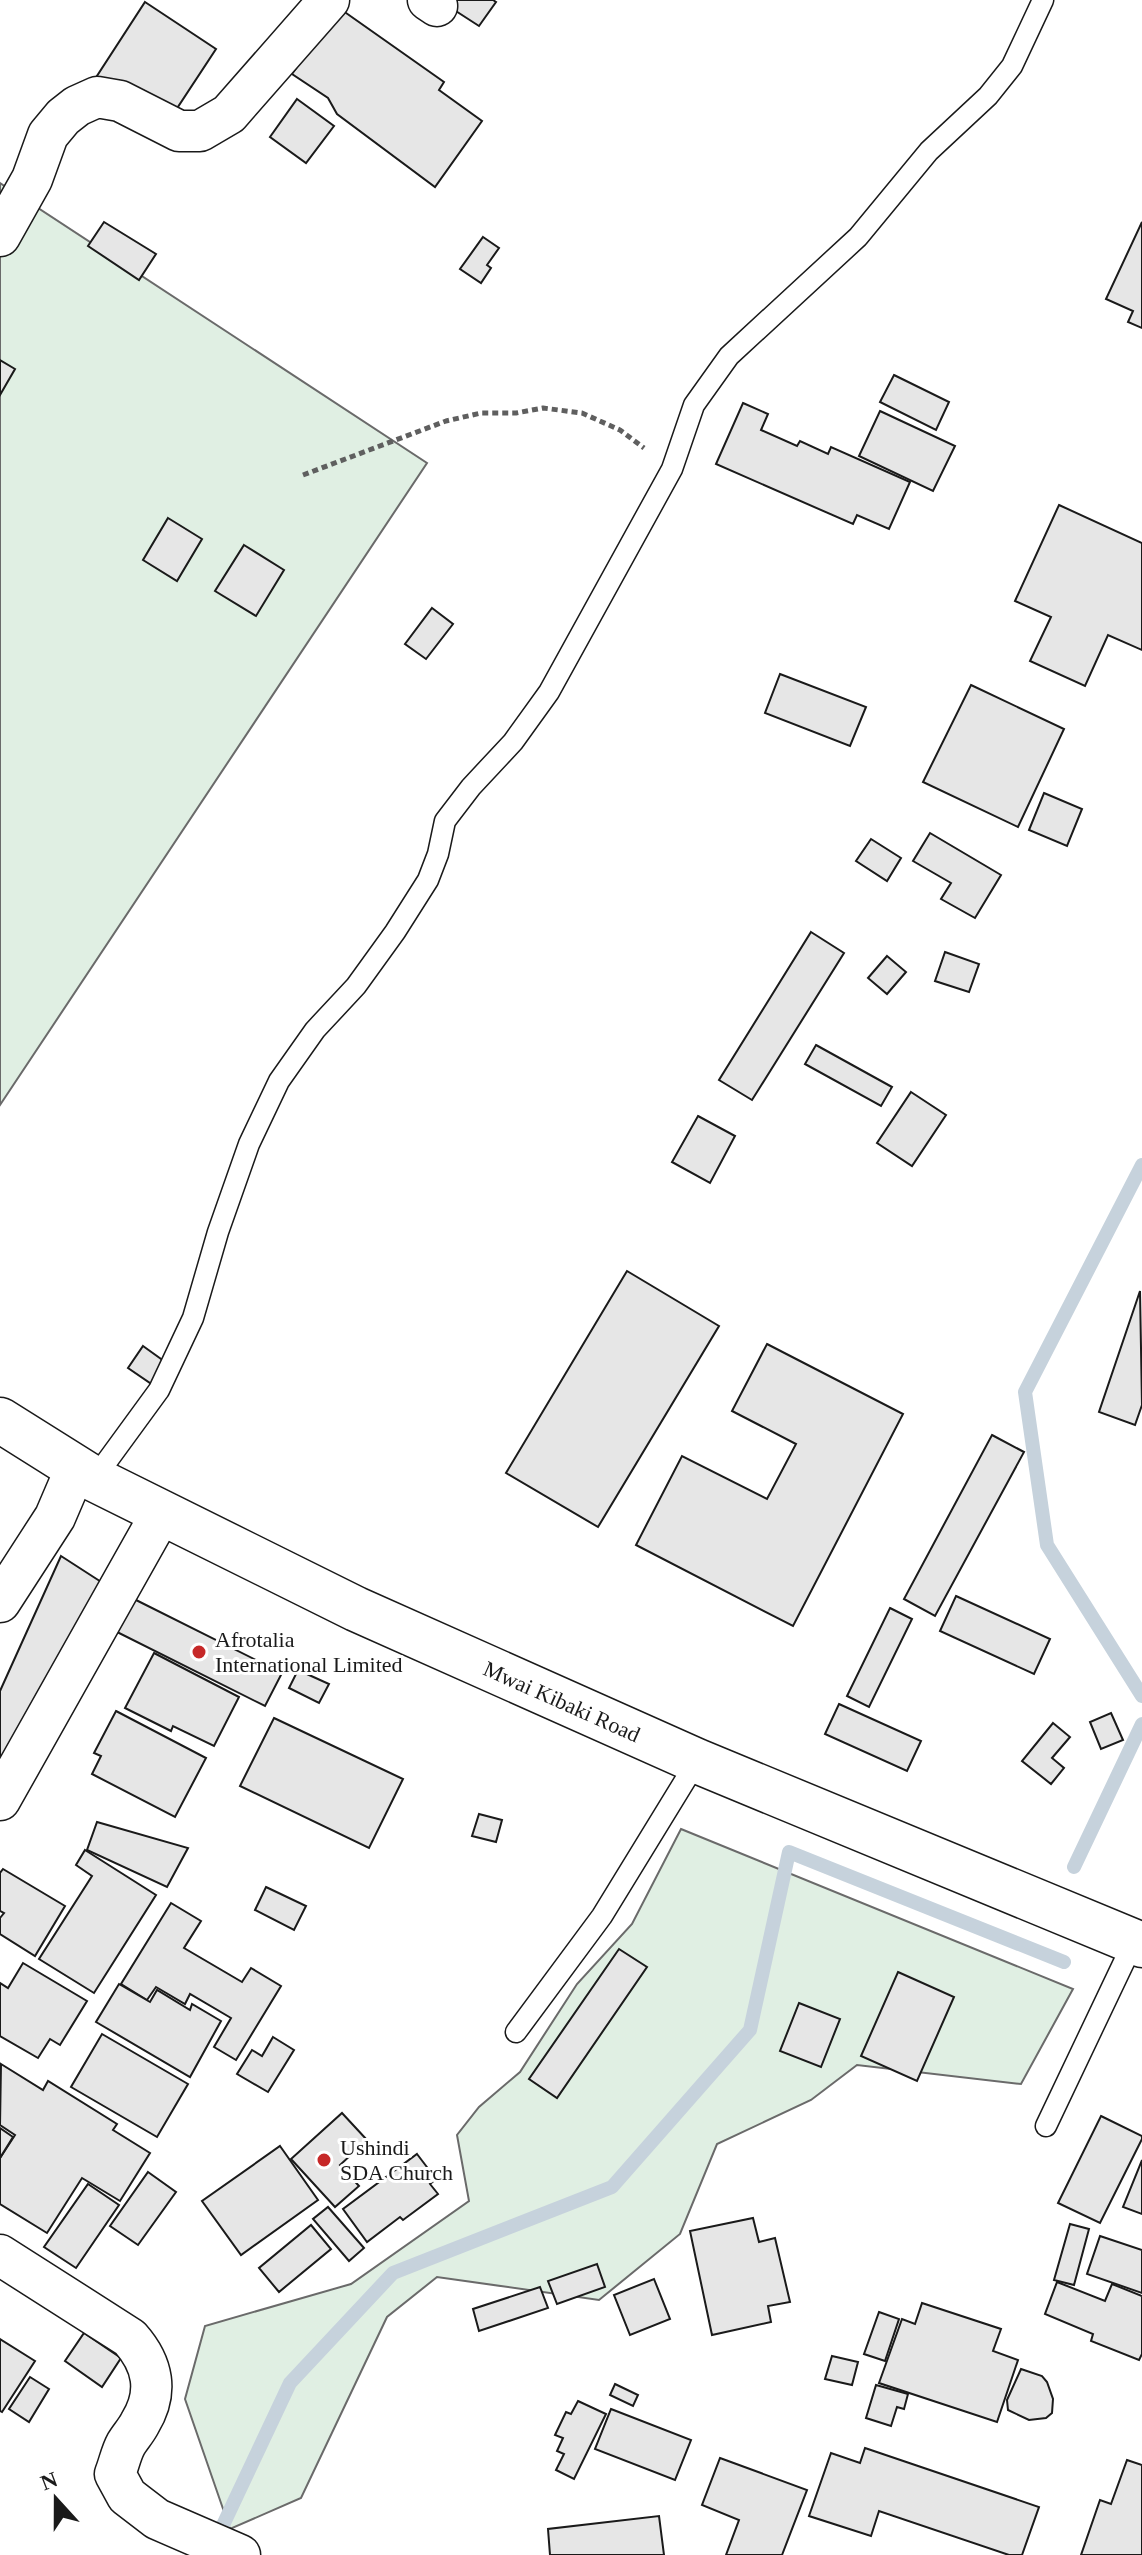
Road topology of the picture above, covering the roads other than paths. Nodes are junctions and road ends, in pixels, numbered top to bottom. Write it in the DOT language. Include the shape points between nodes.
graph roads {
  1 [pos="329,0"];
  2 [pos="1043,0"];
  3 [pos="0,236"];
  4 [pos="0,1420"];
  5 [pos="85,1474"];
  6 [pos="162,1512"];
  7 [pos="0,1602"];
  8 [pos="697,1761"];
  9 [pos="0,1800"];
  10 [pos="1138,1943"];
  11 [pos="516,2032"];
  12 [pos="1046,2126"];
  13 [pos="0,2255"];
  14 [pos="238,2554"];
  1 -- 3 [label="street" via="229,114 200,131 179,131 120,101 97,97 77,106 48,135 32,179"];
  2 -- 5 [label="lane" via="1012,66 988,96 929,151 858,237 729,356 694,405 675,461 549,692 445,821 428,880 395,932 279,1081 249,1144 193,1318 159,1390"];
  4 -- 5 [label="main road, Mwai Kibaki Road"];
  5 -- 6 [label="main road, Mwai Kibaki Road"];
  5 -- 7 [label="street"];
  6 -- 8 [label="main road, Mwai Kibaki Road" via="356,1609"];
  6 -- 9 [label="street"];
  8 -- 10 [label="main road, Mwai Kibaki Road"];
  8 -- 11 [label="lane" via="602,1916"];
  10 -- 12 [label="lane"];
  13 -- 14 [label="street" via="130,2338 142,2352 151,2370 149,2408 125,2445 115,2474 127,2496 157,2519"];
}
